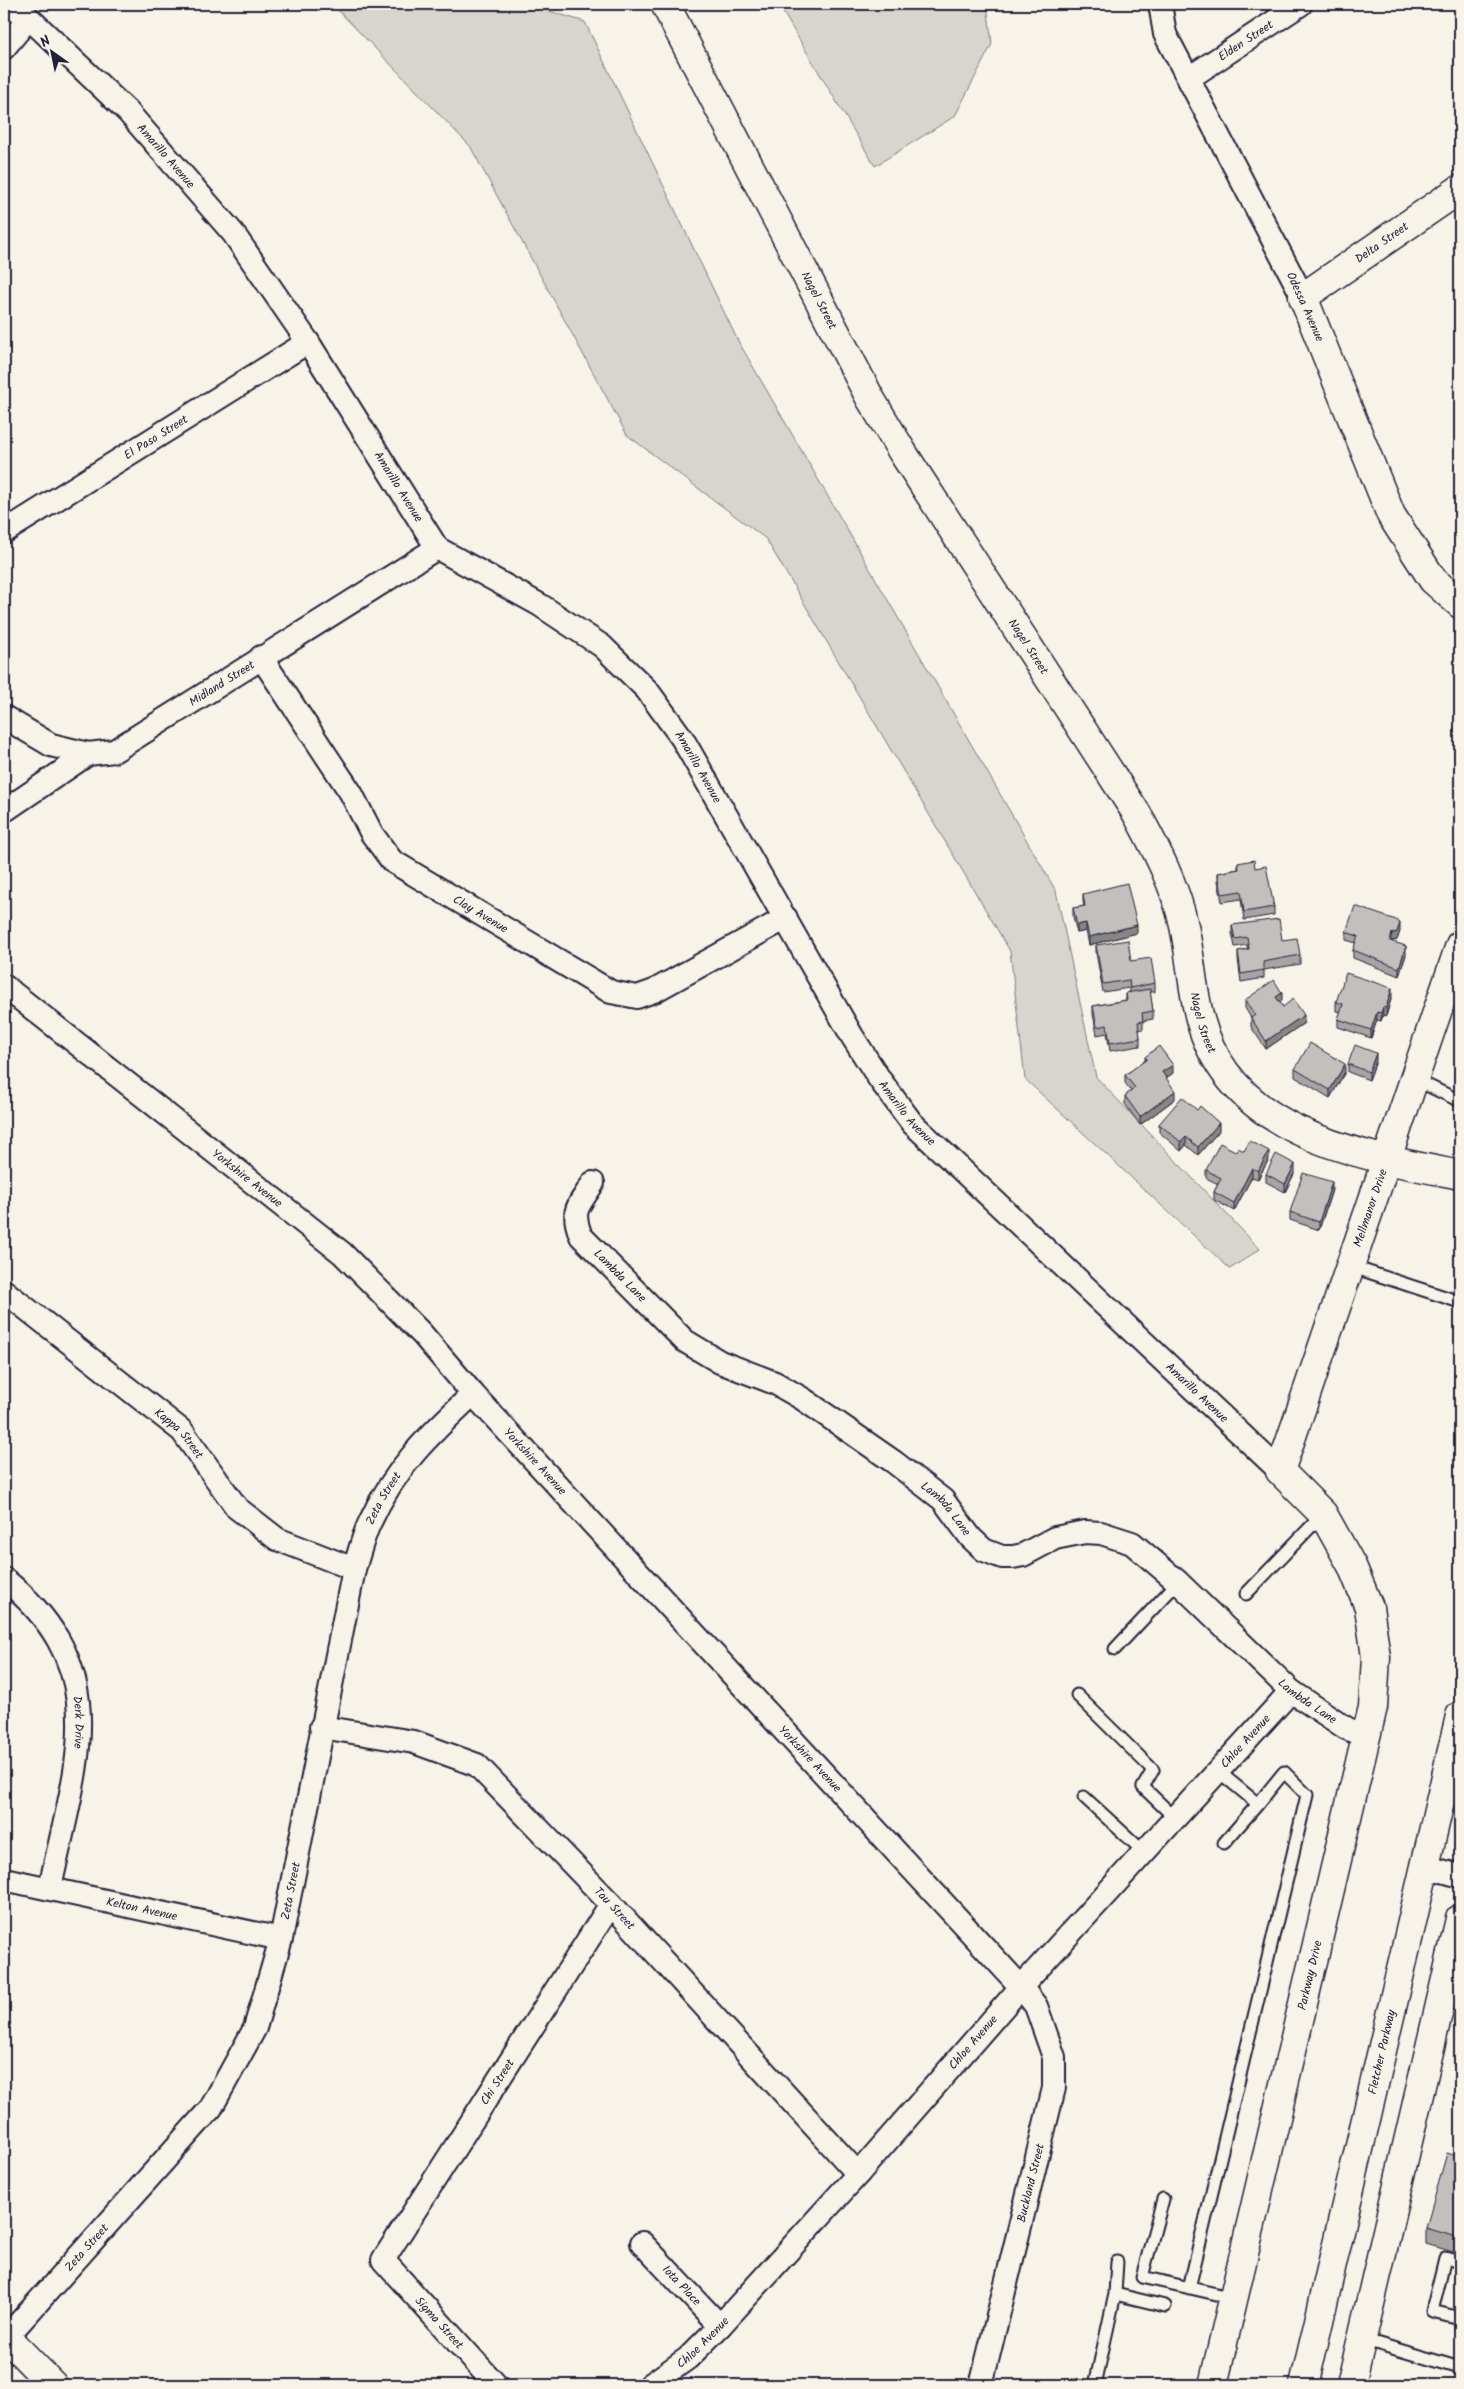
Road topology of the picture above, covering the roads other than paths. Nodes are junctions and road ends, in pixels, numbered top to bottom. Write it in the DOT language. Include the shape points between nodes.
graph roads {
  1 [pos="9,4"];
  2 [pos="665,4"];
  3 [pos="1160,4"];
  4 [pos="1301,4"];
  5 [pos="29,18"];
  6 [pos="4,48"];
  7 [pos="1189,78"];
  8 [pos="1460,189"];
  9 [pos="1303,297"];
  10 [pos="308,342"];
  11 [pos="4,532"];
  12 [pos="437,548"];
  13 [pos="1460,604"];
  14 [pos="261,657"];
  15 [pos="4,717"];
  16 [pos="88,754"];
  17 [pos="4,810"];
  18 [pos="786,918"];
  19 [pos="1460,945"];
  20 [pos="4,986"];
  21 [pos="1414,1079"];
  22 [pos="1460,1101"];
  23 [pos="1386,1160"];
  24 [pos="1460,1175"];
  25 [pos="593,1183"];
  26 [pos="1350,1266"];
  27 [pos="4,1291"];
  28 [pos="1460,1302"];
  29 [pos="473,1394"];
  30 [pos="1280,1471"];
  31 [pos="1323,1514"];
  32 [pos="1352,1566"];
  33 [pos="354,1569"];
  34 [pos="4,1579"];
  35 [pos="1178,1582"];
  36 [pos="1246,1594"];
  37 [pos="1115,1649"];
  38 [pos="1291,1691"];
  39 [pos="1077,1695"];
  40 [pos="1460,1716"];
  41 [pos="321,1727"];
  42 [pos="1366,1737"];
  43 [pos="1218,1771"];
  44 [pos="1084,1797"];
  45 [pos="1258,1804"];
  46 [pos="1175,1818"];
  47 [pos="1224,1843"];
  48 [pos="1144,1852"];
  49 [pos="1424,1866"];
  50 [pos="1460,1876"];
  51 [pos="4,1879"];
  52 [pos="50,1888"];
  53 [pos="611,1904"];
  54 [pos="1460,1919"];
  55 [pos="281,1939"];
  56 [pos="1021,1987"];
  57 [pos="858,2174"];
  58 [pos="1163,2199"];
  59 [pos="642,2244"];
  60 [pos="383,2260"];
  61 [pos="1118,2262"];
  62 [pos="1460,2262"];
  63 [pos="1189,2288"];
  64 [pos="1115,2294"];
  65 [pos="1234,2298"];
  66 [pos="1165,2306"];
  67 [pos="1460,2318"];
  68 [pos="720,2326"];
  69 [pos="5,2337"];
  70 [pos="1362,2339"];
  71 [pos="1460,2368"];
  72 [pos="53,2385"];
  73 [pos="496,2385"];
  74 [pos="650,2385"];
  75 [pos="981,2385"];
  76 [pos="1095,2385"];
  77 [pos="1213,2385"];
  78 [pos="1304,2385"];
  79 [pos="1351,2385"];
  1 -- 5 [label="street, Amarillo Avenue"];
  2 -- 23 [label="street, Nagel Street" via="870,398 1152,841 1184,925 1200,1018 1215,1057 1240,1092 1274,1119 1294,1130"];
  3 -- 7 [label="street, Odessa Avenue" via="1165,34"];
  4 -- 7 [label="street, Elden Street"];
  5 -- 6 [label="street"];
  5 -- 10 [label="street, Amarillo Avenue" via="155,140 248,254"];
  7 -- 9 [label="street, Odessa Avenue"];
  8 -- 9 [label="street, Delta Street"];
  9 -- 13 [label="street, Odessa Avenue" via="1391,515 1433,580"];
  10 -- 11 [label="street, El Paso Street"];
  10 -- 12 [label="street, Amarillo Avenue"];
  12 -- 14 [label="street, Midland Street"];
  12 -- 18 [label="street, Amarillo Avenue" via="574,626 602,646 640,682 682,738"];
  14 -- 16 [label="street, Midland Street" via="114,751"];
  14 -- 18 [label="street, Clay Avenue" via="392,861 611,992 637,997 654,992"];
  15 -- 16 [label="street" via="51,745"];
  16 -- 17 [label="street, Midland Street"];
  18 -- 30 [label="street, Amarillo Avenue" via="852,1036 912,1124"];
  19 -- 21 [label="street, Mellmanor Drive"];
  20 -- 29 [label="street, Yorkshire Avenue" via="342,1253 422,1334"];
  21 -- 22 [label="lane"];
  21 -- 23 [label="street, Mellmanor Drive"];
  23 -- 24 [label="street, Nagel Street"];
  23 -- 26 [label="street, Mellmanor Drive"];
  25 -- 35 [label="street, Lambda Lane" via="576,1210 575,1220 581,1236 685,1341 720,1362 774,1383 803,1399 894,1462 942,1500 984,1550 1002,1557 1013,1557 1062,1536 1101,1533 1132,1543"];
  26 -- 28 [label="lane"];
  26 -- 30 [label="street, Mellmanor Drive"];
  27 -- 33 [label="street, Kappa Street" via="182,1431 238,1508 249,1517 277,1539"];
  29 -- 33 [label="street, Zeta Street" via="421,1442 391,1482 369,1523"];
  29 -- 56 [label="street, Yorkshire Avenue"];
  30 -- 31 [label="street, Amarillo Avenue"];
  31 -- 32 [label="street, Amarillo Avenue"];
  31 -- 36 [label="lane"];
  32 -- 42 [label="street, Parkway Drive" via="1369,1607 1376,1657"];
  33 -- 41 [label="street, Zeta Street"];
  34 -- 52 [label="street, Derk Drive" via="25,1596 51,1626 71,1667 80,1704 80,1743"];
  35 -- 37 [label="lane"];
  35 -- 38 [label="street, Lambda Lane"];
  38 -- 42 [label="street, Lambda Lane" via="1346,1728"];
  38 -- 43 [label="street, Chloe Avenue"];
  39 -- 46 [label="lane" via="1154,1770 1143,1787"];
  40 -- 49 [label="street, Fletcher Parkway"];
  41 -- 53 [label="street, Tau Street" via="414,1742 477,1764"];
  41 -- 55 [label="street, Zeta Street"];
  42 -- 65 [label="street, Parkway Drive"];
  43 -- 45 [label="lane"];
  43 -- 46 [label="street, Chloe Avenue"];
  44 -- 48 [label="lane"];
  45 -- 47 [label="lane"];
  45 -- 63 [label="lane" via="1284,1772 1307,1794"];
  46 -- 48 [label="street, Chloe Avenue"];
  48 -- 56 [label="street, Chloe Avenue"];
  49 -- 50 [label="street"];
  49 -- 78 [label="street, Fletcher Parkway"];
  51 -- 52 [label="street, Kelton Avenue"];
  52 -- 55 [label="street, Kelton Avenue"];
  53 -- 57 [label="street, Tau Street"];
  53 -- 60 [label="street, Chi Street"];
  54 -- 70 [label="street"];
  55 -- 69 [label="street, Zeta Street" via="256,2028 211,2108"];
  56 -- 57 [label="street, Chloe Avenue"];
  56 -- 75 [label="street, Buckland Street" via="1036,2006 1054,2057 1054,2088"];
  57 -- 68 [label="street, Chloe Avenue"];
  58 -- 63 [label="lane" via="1142,2277"];
  59 -- 68 [label="street, Iota Place"];
  60 -- 73 [label="street, Sigma Street"];
  61 -- 64 [label="lane"];
  62 -- 67 [label="lane" via="1445,2258 1432,2311"];
  63 -- 65 [label="lane"];
  64 -- 66 [label="lane"];
  64 -- 76 [label="lane"];
  65 -- 77 [label="street, Parkway Drive"];
  68 -- 74 [label="street, Chloe Avenue" via="688,2358"];
  69 -- 72 [label="street"];
  70 -- 71 [label="lane"];
  70 -- 79 [label="street"];
}
